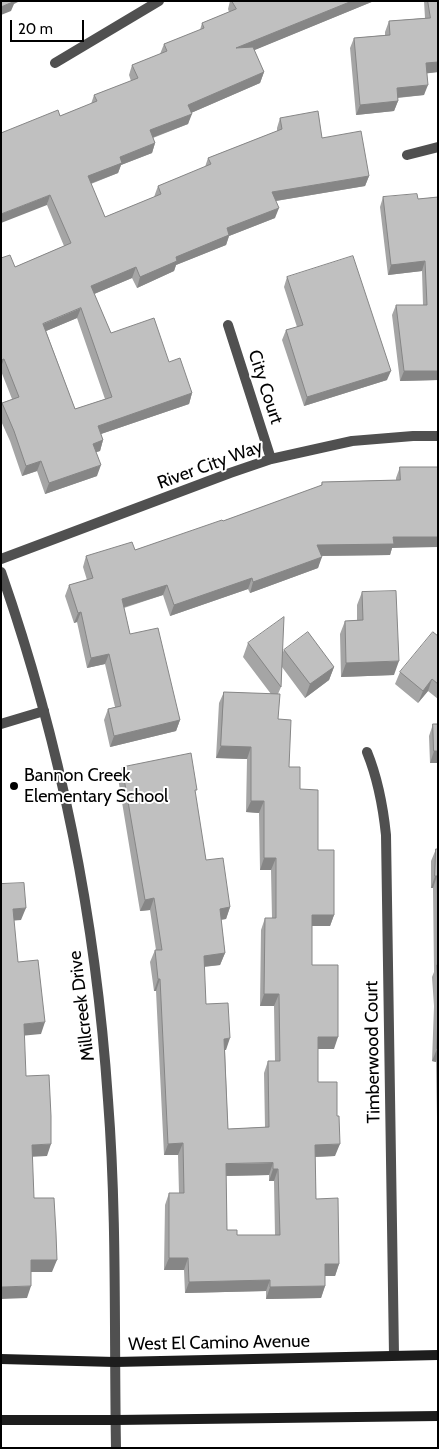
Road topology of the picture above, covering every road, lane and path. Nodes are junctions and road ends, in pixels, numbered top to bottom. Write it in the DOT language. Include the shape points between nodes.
graph roads {
  1 [pos="159,1"];
  2 [pos="55,64"];
  3 [pos="438,147"];
  4 [pos="407,155"];
  5 [pos="228,325"];
  6 [pos="438,436"];
  7 [pos="271,459"];
  8 [pos="1,559"];
  9 [pos="1,572"];
  10 [pos="44,711"];
  11 [pos="1,724"];
  12 [pos="367,752"];
  13 [pos="394,1355"];
  14 [pos="438,1355"];
  15 [pos="1,1359"];
  16 [pos="115,1362"];
  17 [pos="438,1416"];
  18 [pos="1,1420"];
  19 [pos="116,1420"];
  20 [pos="116,1448"];
  1 -- 2 [label="street"];
  3 -- 4 [label="street"];
  5 -- 7 [label="street, City Court"];
  6 -- 7 [label="street, River City Way" via="352,441"];
  7 -- 8 [label="street, River City Way"];
  9 -- 10 [label="street, Millcreek Drive"];
  10 -- 11 [label="street"];
  10 -- 16 [label="street, Millcreek Drive" via="82,886 98,993 112,1171"];
  12 -- 13 [label="street, Timberwood Court" via="382,800 386,835"];
  13 -- 14 [label="main road, West El Camino Avenue"];
  13 -- 16 [label="main road, West El Camino Avenue"];
  15 -- 16 [label="main road, West El Camino Avenue"];
  16 -- 19 [label="street, Millcreek Drive"];
  17 -- 19 [label="main road"];
  18 -- 19 [label="main road"];
  19 -- 20 [label="street, Millcreek Drive"];
}
